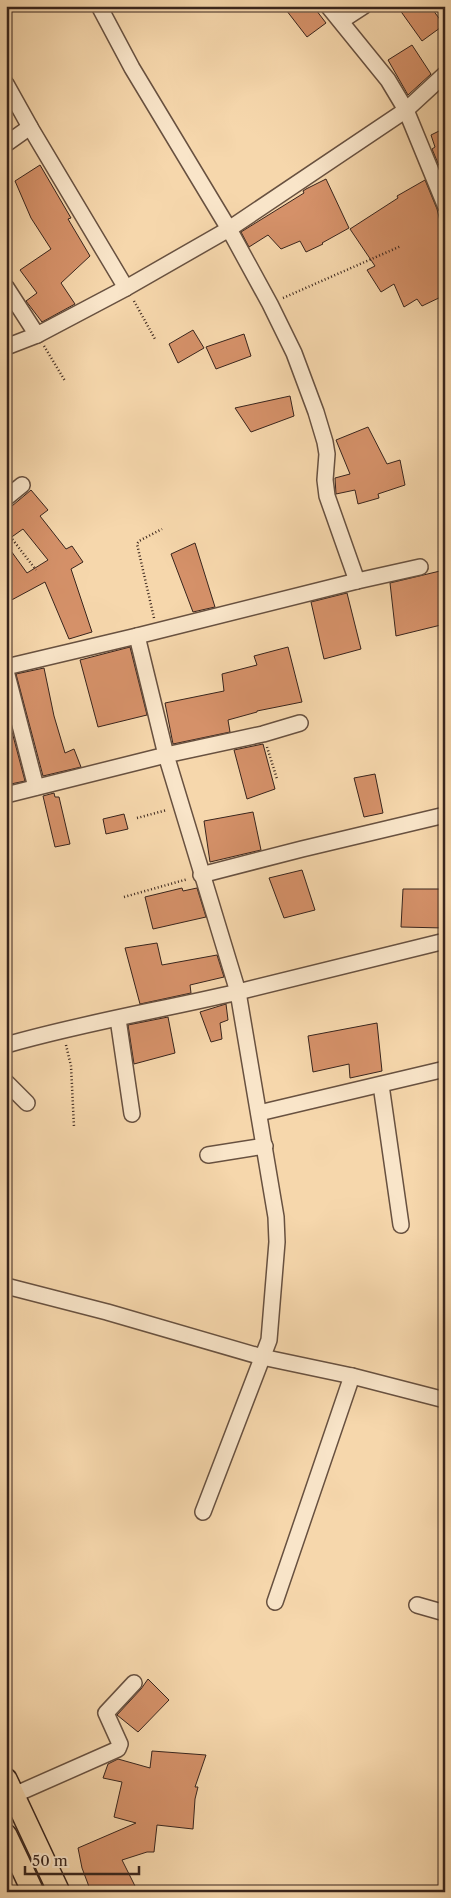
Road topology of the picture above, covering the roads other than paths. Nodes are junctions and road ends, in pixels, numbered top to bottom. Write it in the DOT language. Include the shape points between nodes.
graph roads {
  1 [pos="99,6"];
  2 [pos="328,6"];
  3 [pos="364,6"];
  4 [pos="341,22"];
  5 [pos="445,74"];
  6 [pos="6,84"];
  7 [pos="406,110"];
  8 [pos="30,128"];
  9 [pos="6,144"];
  10 [pos="445,206"];
  11 [pos="229,229"];
  12 [pos="6,286"];
  13 [pos="126,288"];
  14 [pos="37,335"];
  15 [pos="6,347"];
  16 [pos="22,485"];
  17 [pos="6,498"];
  18 [pos="420,567"];
  19 [pos="357,581"];
  20 [pos="137,636"];
  21 [pos="6,667"];
  22 [pos="6,671"];
  23 [pos="300,723"];
  24 [pos="166,755"];
  25 [pos="36,787"];
  26 [pos="6,795"];
  27 [pos="445,815"];
  28 [pos="202,875"];
  29 [pos="445,941"];
  30 [pos="238,992"];
  31 [pos="118,1019"];
  32 [pos="6,1045"];
  33 [pos="445,1069"];
  34 [pos="6,1082"];
  35 [pos="381,1085"];
  36 [pos="26,1102"];
  37 [pos="259,1113"];
  38 [pos="132,1114"];
  39 [pos="264,1146"];
  40 [pos="208,1155"];
  41 [pos="401,1225"];
  42 [pos="6,1286"];
  43 [pos="262,1357"];
  44 [pos="352,1376"];
  45 [pos="445,1400"];
  46 [pos="203,1512"];
  47 [pos="276,1602"];
  48 [pos="417,1605"];
  49 [pos="445,1612"];
  50 [pos="134,1683"];
  51 [pos="10,1787"];
  52 [pos="6,1834"];
  53 [pos="33,1892"];
  54 [pos="59,1892"];
  1 -- 11 [label="street" via="132,68"];
  2 -- 4 [label="street"];
  3 -- 4 [label="street"];
  4 -- 7 [label="street" via="388,80"];
  5 -- 7 [label="street"];
  6 -- 8 [label="street"];
  7 -- 10 [label="street"];
  7 -- 11 [label="street"];
  8 -- 9 [label="street"];
  8 -- 13 [label="street"];
  11 -- 13 [label="street"];
  11 -- 19 [label="street" via="294,353 316,412 327,454 327,496"];
  12 -- 14 [label="street"];
  13 -- 14 [label="street"];
  14 -- 15 [label="street"];
  16 -- 17 [label="street"];
  18 -- 19 [label="street"];
  19 -- 20 [label="street"];
  20 -- 21 [label="street"];
  20 -- 24 [label="street"];
  22 -- 25 [label="street"];
  23 -- 24 [label="street"];
  24 -- 25 [label="street"];
  24 -- 28 [label="street"];
  25 -- 26 [label="street"];
  27 -- 28 [label="street"];
  28 -- 30 [label="street"];
  29 -- 30 [label="street"];
  30 -- 31 [label="street"];
  30 -- 37 [label="street"];
  31 -- 32 [label="street" via="63,1029"];
  31 -- 38 [label="street"];
  33 -- 35 [label="street"];
  34 -- 36 [label="street"];
  35 -- 37 [label="street"];
  35 -- 41 [label="street"];
  37 -- 39 [label="street"];
  39 -- 40 [label="street"];
  39 -- 43 [label="street" via="277,1242 271,1333"];
  42 -- 43 [label="street"];
  43 -- 44 [label="street"];
  43 -- 46 [label="street"];
  44 -- 45 [label="street"];
  44 -- 47 [label="street"];
  48 -- 49 [label="street"];
  50 -- 51 [label="street" via="106,1713 120,1744 118,1748"];
  51 -- 54 [label="highway"];
  52 -- 53 [label="highway"];
}
